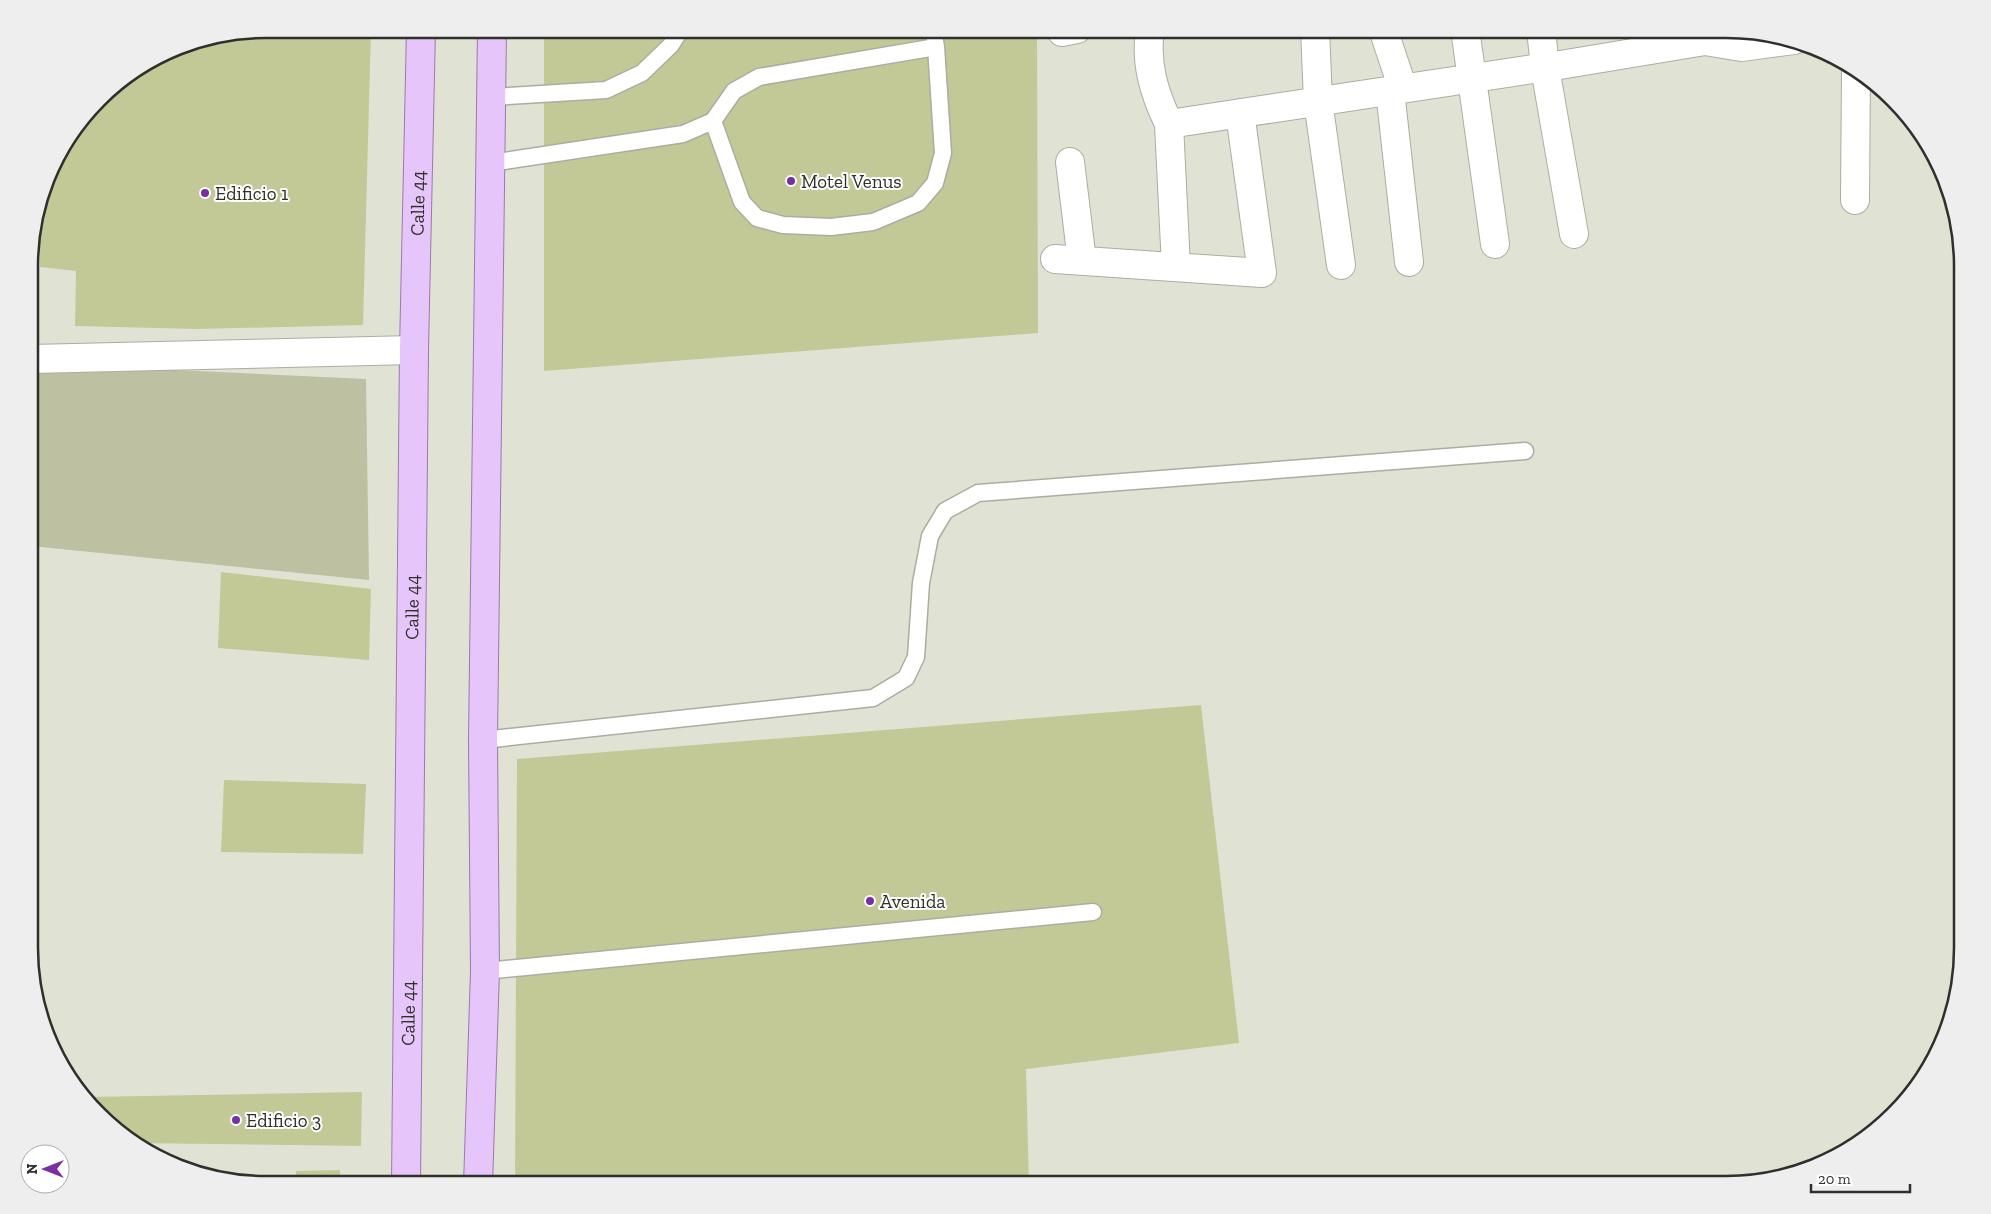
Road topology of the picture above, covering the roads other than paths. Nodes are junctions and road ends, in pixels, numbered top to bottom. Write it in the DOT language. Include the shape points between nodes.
graph roads {
  1 [pos="421,38"];
  2 [pos="492,38"];
  3 [pos="675,38"];
  4 [pos="934,38"];
  5 [pos="1149,38"];
  6 [pos="1315,38"];
  7 [pos="1385,38"];
  8 [pos="1466,38"];
  9 [pos="1542,38"];
  10 [pos="1663,38"];
  11 [pos="1714,38"];
  12 [pos="1649,39"];
  13 [pos="1774,43"];
  14 [pos="936,47"];
  15 [pos="1545,68"];
  16 [pos="1470,79"];
  17 [pos="1856,79"];
  18 [pos="1396,90"];
  19 [pos="492,97"];
  20 [pos="1318,102"];
  21 [pos="1240,113"];
  22 [pos="713,121"];
  23 [pos="1169,124"];
  24 [pos="1070,162"];
  25 [pos="490,163"];
  26 [pos="1855,200"];
  27 [pos="1574,234"];
  28 [pos="1495,244"];
  29 [pos="1055,259"];
  30 [pos="1082,261"];
  31 [pos="1409,262"];
  32 [pos="1342,265"];
  33 [pos="1176,267"];
  34 [pos="414,350"];
  35 [pos="38,359"];
  36 [pos="1525,451"];
  37 [pos="484,740"];
  38 [pos="1093,912"];
  39 [pos="484,971"];
  40 [pos="406,1176"];
  41 [pos="478,1176"];
  1 -- 34 [label="main road, Calle 44"];
  2 -- 19 [label="main road"];
  3 -- 19 [label="lane" via="642,73 606,90"];
  4 -- 14 [label="lane"];
  5 -- 23 [label="street" via="1155,96"];
  6 -- 20 [label="street"];
  7 -- 18 [label="street"];
  8 -- 16 [label="street"];
  9 -- 15 [label="street"];
  10 -- 12 [label="street"];
  11 -- 13 [label="street" via="1741,47"];
  12 -- 15 [label="street"];
  14 -- 22 [label="lane" via="759,77 734,91"];
  14 -- 22 [label="lane" via="943,153 935,183 918,202 873,222 831,227 783,225 757,218 742,202"];
  15 -- 16 [label="street"];
  15 -- 27 [label="street"];
  16 -- 18 [label="street"];
  16 -- 28 [label="street"];
  17 -- 26 [label="street"];
  18 -- 20 [label="street"];
  18 -- 31 [label="street"];
  19 -- 25 [label="main road"];
  20 -- 21 [label="street"];
  20 -- 32 [label="street"];
  21 -- 23 [label="street"];
  21 -- 33 [label="street" via="1262,273"];
  22 -- 25 [label="lane" via="683,134"];
  23 -- 33 [label="street"];
  24 -- 30 [label="street"];
  25 -- 37 [label="main road"];
  29 -- 30 [label="street"];
  30 -- 33 [label="street"];
  34 -- 35 [label="street"];
  34 -- 40 [label="main road, Calle 44"];
  36 -- 37 [label="lane" via="978,493 945,510 930,536 921,583 916,657 906,678 873,698"];
  37 -- 39 [label="main road"];
  38 -- 39 [label="lane"];
  39 -- 41 [label="main road"];
}
